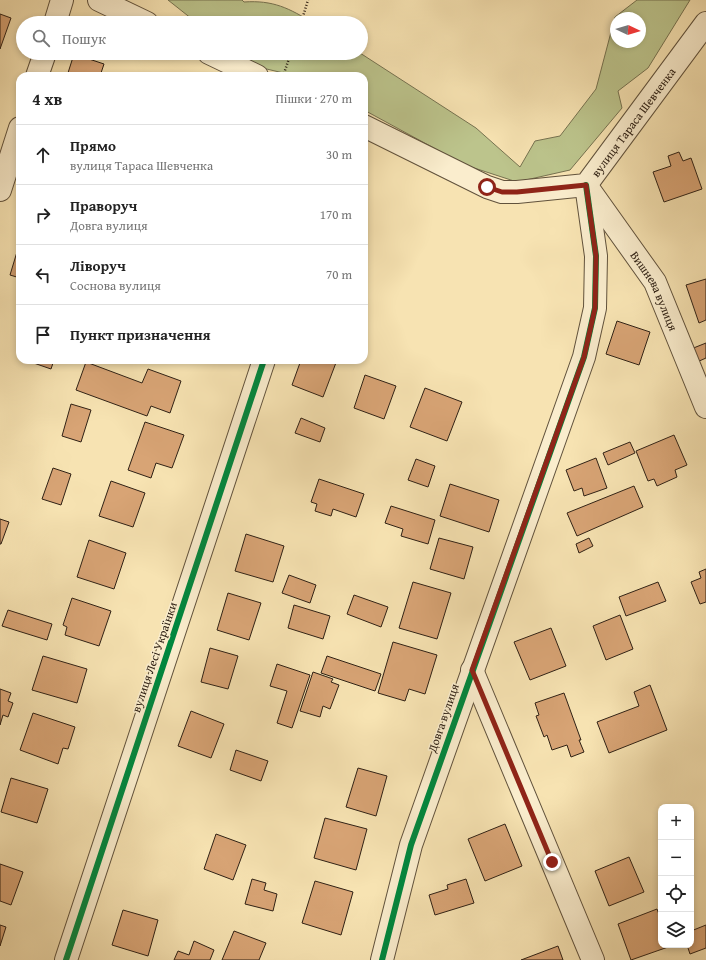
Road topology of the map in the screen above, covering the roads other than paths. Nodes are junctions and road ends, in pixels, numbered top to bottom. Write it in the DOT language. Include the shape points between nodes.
graph roads {
  1 [pos="62,0"];
  2 [pos="99,0"];
  3 [pos="56,16"];
  4 [pos="132,16"];
  5 [pos="706,23"];
  6 [pos="43,60"];
  7 [pos="224,60"];
  8 [pos="38,72"];
  9 [pos="249,72"];
  10 [pos="368,128"];
  11 [pos="16,140"];
  12 [pos="586,185"];
  13 [pos="0,190"];
  14 [pos="263,364"];
  15 [pos="706,408"];
  16 [pos="472,670"];
  17 [pos="66,960"];
  18 [pos="382,960"];
  19 [pos="593,960"];
  1 -- 3 [label="street"];
  2 -- 4 [label="street"];
  5 -- 12 [label="street, вулиця Тараса Шевченка"];
  6 -- 8 [label="street"];
  7 -- 9 [label="street"];
  10 -- 12 [label="street, вулиця Тараса Шевченка" via="502,192"];
  11 -- 13 [label="street"];
  12 -- 15 [label="street, Вишнева вулиця" via="655,282"];
  12 -- 16 [label="street, Довга вулиця" via="596,256 595,308 584,357"];
  14 -- 17 [label="street, вулиця Лесі Українки"];
  16 -- 18 [label="street, Довга вулиця" via="411,845"];
  16 -- 19 [label="street"];
}
